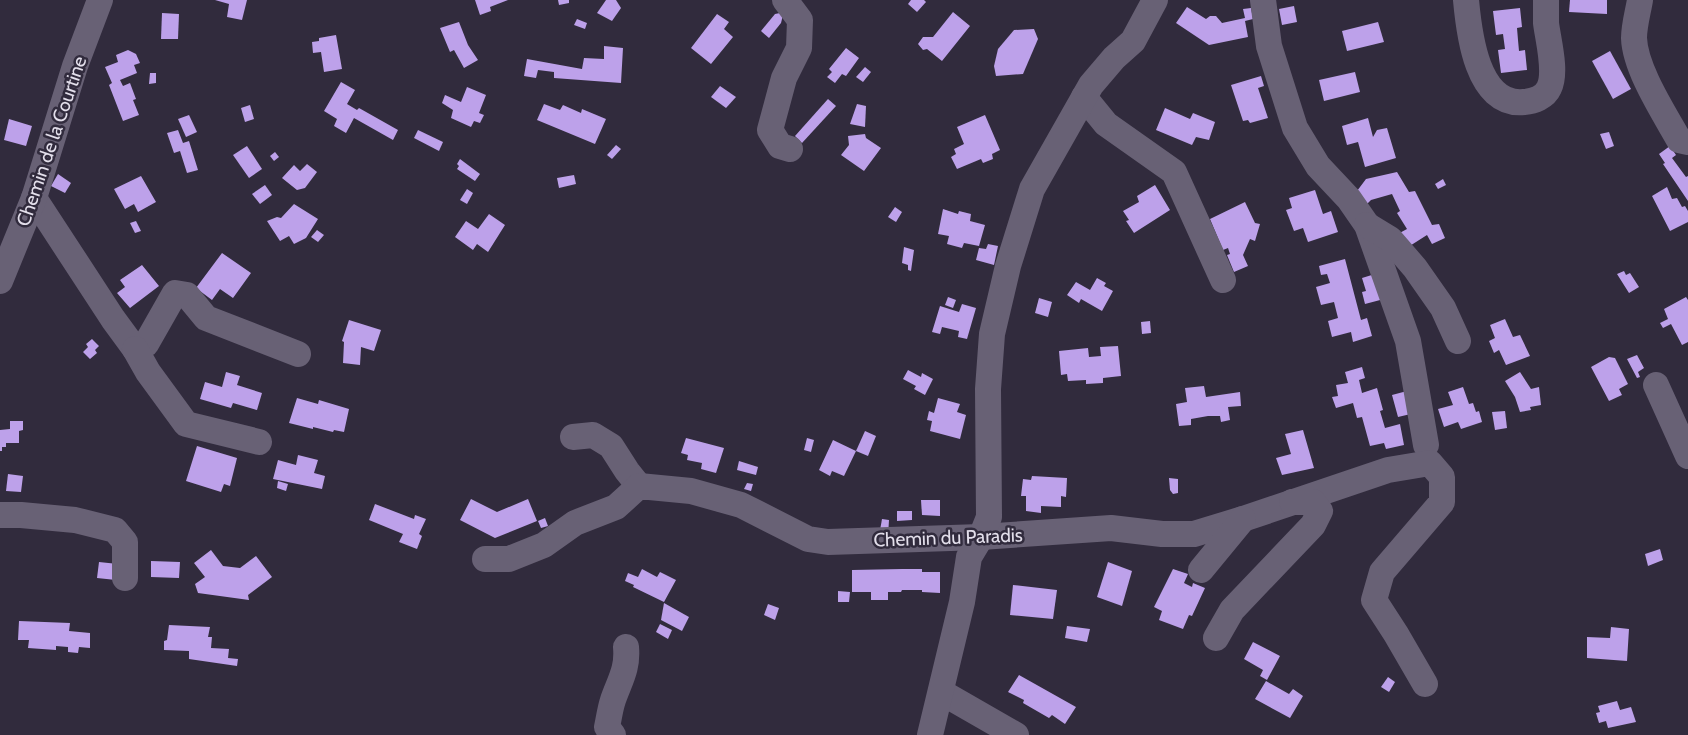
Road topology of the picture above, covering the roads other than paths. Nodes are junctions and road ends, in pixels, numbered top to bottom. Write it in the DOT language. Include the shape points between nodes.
graph roads {
  1 [pos="100,0"];
  2 [pos="785,0"];
  3 [pos="1155,0"];
  4 [pos="1264,0"];
  5 [pos="1466,0"];
  6 [pos="1546,0"];
  7 [pos="1640,0"];
  8 [pos="1084,97"];
  9 [pos="1688,142"];
  10 [pos="790,149"];
  11 [pos="34,198"];
  12 [pos="1367,225"];
  13 [pos="1224,280"];
  14 [pos="0,281"];
  15 [pos="1458,341"];
  16 [pos="135,349"];
  17 [pos="298,354"];
  18 [pos="1656,384"];
  19 [pos="573,437"];
  20 [pos="259,442"];
  21 [pos="1428,454"];
  22 [pos="1688,456"];
  23 [pos="639,486"];
  24 [pos="1292,502"];
  25 [pos="0,515"];
  26 [pos="1243,519"];
  27 [pos="981,537"];
  28 [pos="485,559"];
  29 [pos="1200,570"];
  30 [pos="125,578"];
  31 [pos="1216,638"];
  32 [pos="626,647"];
  33 [pos="1425,684"];
  34 [pos="941,692"];
  35 [pos="613,735"];
  36 [pos="930,735"];
  37 [pos="1016,735"];
  1 -- 11 [label="street, Chemin de la Courtine" via="75,66"];
  2 -- 10 [label="street" via="800,20 799,48 784,78 770,130 780,146"];
  3 -- 8 [label="street" via="1133,41 1091,84"];
  4 -- 12 [label="street" via="1269,46 1295,128 1318,166 1349,199"];
  5 -- 6 [label="street" via="1477,65 1498,94 1510,102 1524,102 1541,98 1549,88 1553,74"];
  7 -- 9 [label="street" via="1634,39 1640,66 1679,140"];
  8 -- 13 [label="street" via="1106,124 1174,172"];
  8 -- 27 [label="street" via="1032,190 1008,266 992,334 988,389 989,517"];
  11 -- 14 [label="street, Chemin de la Courtine"];
  11 -- 16 [label="street"];
  12 -- 15 [label="street" via="1390,239 1415,268 1442,308"];
  12 -- 21 [label="street" via="1408,341"];
  16 -- 17 [label="street" via="146,344 174,293 187,295 206,318"];
  16 -- 20 [label="street" via="186,424"];
  18 -- 22 [label="street"];
  19 -- 23 [label="street" via="592,436 611,446"];
  21 -- 24 [label="street, Chemin du Paradis"];
  21 -- 33 [label="street" via="1442,477 1442,502 1382,572 1374,600"];
  23 -- 27 [label="street, Chemin du Paradis" via="691,491 741,505 808,539 828,542"];
  23 -- 28 [label="street" via="616,507 575,523 544,545 509,559"];
  24 -- 26 [label="street, Chemin du Paradis"];
  24 -- 31 [label="street" via="1313,502 1320,511 1313,525 1232,610"];
  25 -- 30 [label="street" via="75,520 115,530 125,542"];
  26 -- 27 [label="street, Chemin du Paradis" via="1194,534 1111,528"];
  26 -- 29 [label="street"];
  27 -- 34 [label="street" via="969,557"];
  32 -- 35 [label="street" via="627,660 607,727"];
  34 -- 36 [label="street"];
  34 -- 37 [label="street"];
}
